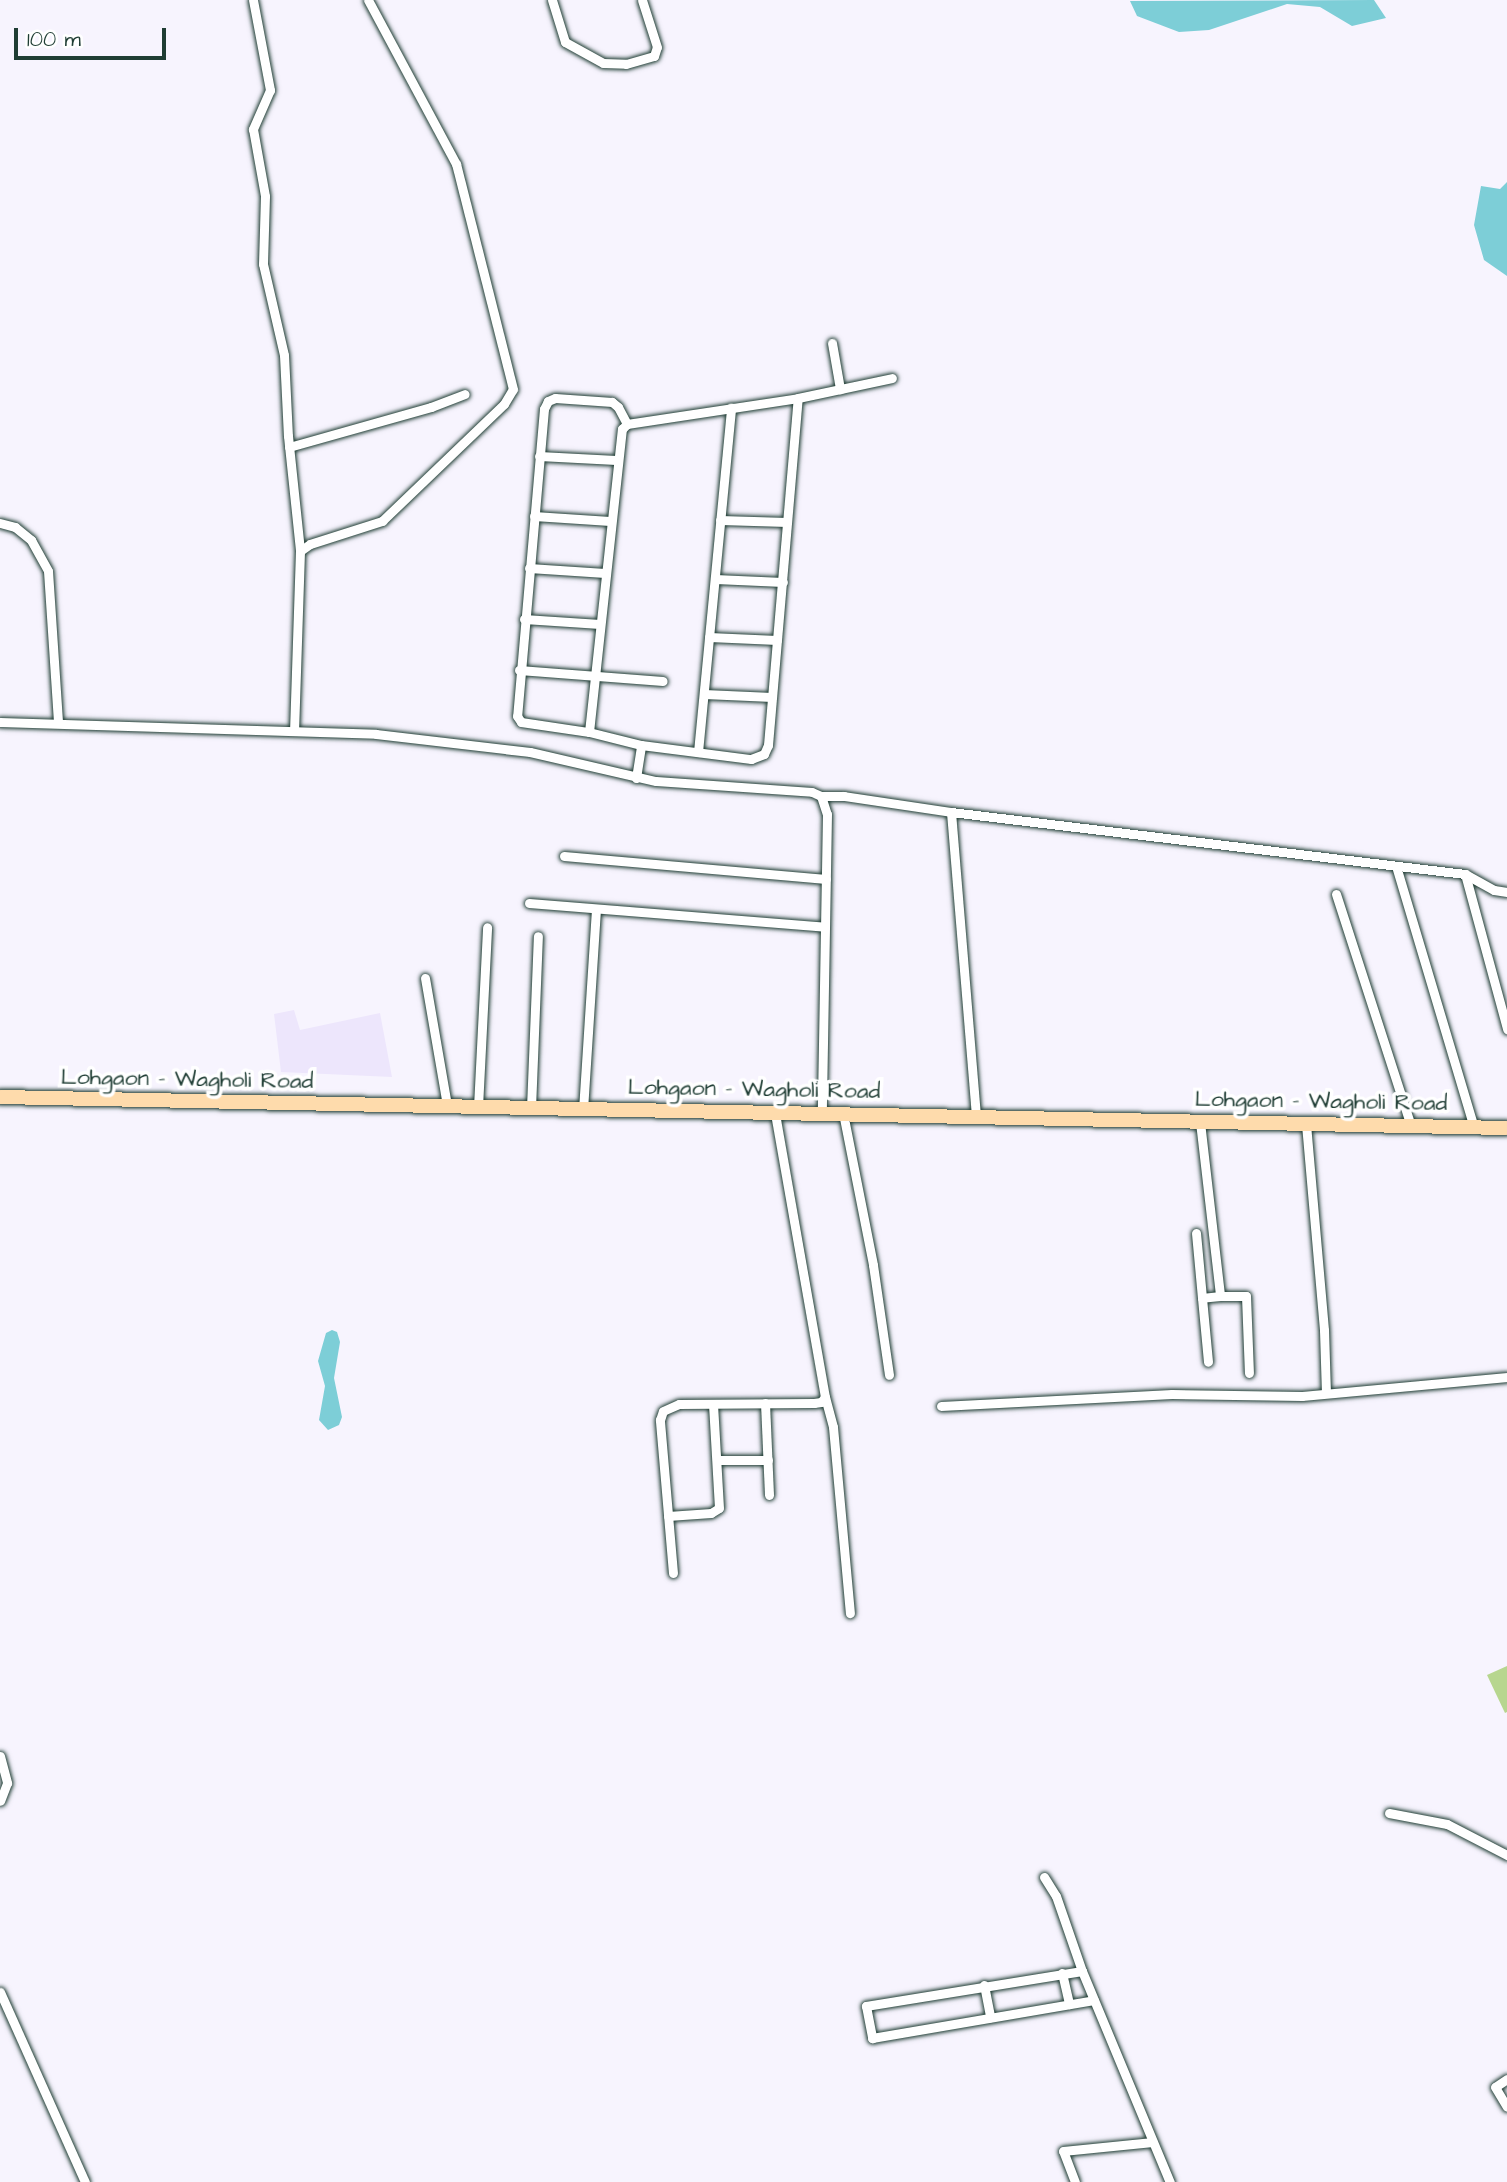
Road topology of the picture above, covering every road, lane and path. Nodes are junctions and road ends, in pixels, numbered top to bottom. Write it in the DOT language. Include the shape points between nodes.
graph roads {
  1 [pos="253,0"];
  2 [pos="552,0"];
  3 [pos="642,0"];
  4 [pos="373,1"];
  5 [pos="832,343"];
  6 [pos="892,378"];
  7 [pos="840,389"];
  8 [pos="465,394"];
  9 [pos="798,398"];
  10 [pos="731,408"];
  11 [pos="626,424"];
  12 [pos="289,447"];
  13 [pos="540,456"];
  14 [pos="616,460"];
  15 [pos="534,516"];
  16 [pos="720,520"];
  17 [pos="610,521"];
  18 [pos="787,522"];
  19 [pos="0,523"];
  20 [pos="300,551"];
  21 [pos="528,568"];
  22 [pos="605,573"];
  23 [pos="715,579"];
  24 [pos="783,582"];
  25 [pos="524,620"];
  26 [pos="600,624"];
  27 [pos="709,637"];
  28 [pos="777,640"];
  29 [pos="519,670"];
  30 [pos="595,674"];
  31 [pos="663,681"];
  32 [pos="704,694"];
  33 [pos="772,697"];
  34 [pos="0,722"];
  35 [pos="58,723"];
  36 [pos="294,730"];
  37 [pos="589,732"];
  38 [pos="641,745"];
  39 [pos="698,752"];
  40 [pos="636,778"];
  41 [pos="821,796"];
  42 [pos="951,812"];
  43 [pos="564,856"];
  44 [pos="1396,866"];
  45 [pos="1465,874"];
  46 [pos="826,879"];
  47 [pos="1507,892"];
  48 [pos="1336,894"];
  49 [pos="529,903"];
  50 [pos="596,909"];
  51 [pos="487,927"];
  52 [pos="825,927"];
  53 [pos="538,936"];
  54 [pos="425,978"];
  55 [pos="1507,1029"];
  56 [pos="0,1097"];
  57 [pos="447,1106"];
  58 [pos="478,1107"];
  59 [pos="531,1108"];
  60 [pos="583,1110"];
  61 [pos="775,1112"];
  62 [pos="822,1113"];
  63 [pos="843,1113"];
  64 [pos="976,1115"];
  65 [pos="1200,1122"];
  66 [pos="1306,1124"];
  67 [pos="1411,1126"];
  68 [pos="1474,1127"];
  69 [pos="1507,1128"];
  70 [pos="1196,1233"];
  71 [pos="1220,1296"];
  72 [pos="1202,1298"];
  73 [pos="1208,1362"];
  74 [pos="1249,1373"];
  75 [pos="889,1375"];
  76 [pos="1507,1377"];
  77 [pos="1326,1393"];
  78 [pos="825,1396"];
  79 [pos="765,1403"];
  80 [pos="713,1404"];
  81 [pos="942,1406"];
  82 [pos="716,1460"];
  83 [pos="768,1460"];
  84 [pos="769,1496"];
  85 [pos="668,1516"];
  86 [pos="673,1573"];
  87 [pos="850,1613"];
  88 [pos="0,1756"];
  89 [pos="0,1801"];
  90 [pos="1389,1813"];
  91 [pos="1507,1855"];
  92 [pos="1044,1877"];
  93 [pos="1082,1971"];
  94 [pos="1062,1973"];
  95 [pos="984,1984"];
  96 [pos="0,1992"];
  97 [pos="1094,2000"];
  98 [pos="1069,2004"];
  99 [pos="990,2017"];
  100 [pos="1507,2079"];
  101 [pos="1507,2107"];
  102 [pos="1153,2142"];
  103 [pos="85,2182"];
  104 [pos="1075,2182"];
  105 [pos="1170,2182"];
  1 -- 12 [label="street" via="270,90 253,129 265,197 263,264 284,355"];
  2 -- 3 [label="street" via="565,42 603,63 626,64 654,56 657,47"];
  4 -- 20 [label="street" via="456,164 513,390 382,521"];
  5 -- 7 [label="street"];
  6 -- 7 [label="street"];
  7 -- 9 [label="street"];
  8 -- 12 [label="street"];
  9 -- 10 [label="street"];
  9 -- 18 [label="street"];
  10 -- 11 [label="street"];
  10 -- 16 [label="street"];
  11 -- 13 [label="street" via="612,402 555,398 544,409"];
  11 -- 14 [label="street"];
  12 -- 20 [label="street"];
  13 -- 14 [label="street"];
  13 -- 15 [label="street"];
  14 -- 17 [label="street"];
  15 -- 17 [label="street"];
  15 -- 21 [label="street"];
  16 -- 18 [label="street"];
  16 -- 23 [label="street"];
  17 -- 22 [label="street"];
  18 -- 24 [label="street"];
  19 -- 35 [label="street" via="15,527 31,540 48,571"];
  20 -- 36 [label="street"];
  21 -- 22 [label="street"];
  21 -- 25 [label="street"];
  22 -- 26 [label="street"];
  23 -- 24 [label="street"];
  23 -- 27 [label="street"];
  24 -- 28 [label="street"];
  25 -- 26 [label="street"];
  25 -- 29 [label="street"];
  26 -- 30 [label="street"];
  27 -- 28 [label="street"];
  27 -- 32 [label="street"];
  28 -- 33 [label="street"];
  29 -- 30 [label="street"];
  29 -- 37 [label="street" via="515,708 521,722"];
  30 -- 31 [label="street"];
  30 -- 37 [label="street"];
  32 -- 33 [label="street"];
  32 -- 39 [label="street"];
  33 -- 39 [label="street" via="764,754 751,760"];
  34 -- 35 [label="street"];
  35 -- 36 [label="street"];
  36 -- 40 [label="street" via="477,744"];
  37 -- 38 [label="street"];
  38 -- 39 [label="street"];
  38 -- 40 [label="street"];
  40 -- 41 [label="street"];
  41 -- 42 [label="street"];
  41 -- 46 [label="street" via="827,814"];
  42 -- 44 [label="street"];
  42 -- 64 [label="street"];
  43 -- 46 [label="street"];
  44 -- 45 [label="street"];
  44 -- 68 [label="street"];
  45 -- 47 [label="street"];
  45 -- 55 [label="street"];
  46 -- 52 [label="street"];
  48 -- 67 [label="street"];
  49 -- 50 [label="street"];
  50 -- 52 [label="street"];
  50 -- 60 [label="street"];
  51 -- 58 [label="street"];
  52 -- 62 [label="street"];
  53 -- 59 [label="street"];
  54 -- 57 [label="street"];
  56 -- 57 [label="main road, Lohgaon - Wagholi Road"];
  57 -- 58 [label="main road, Lohgaon - Wagholi Road"];
  58 -- 59 [label="main road, Lohgaon - Wagholi Road"];
  59 -- 60 [label="main road, Lohgaon - Wagholi Road"];
  60 -- 61 [label="main road, Lohgaon - Wagholi Road"];
  61 -- 62 [label="main road, Lohgaon - Wagholi Road"];
  61 -- 78 [label="street"];
  62 -- 63 [label="main road, Lohgaon - Wagholi Road"];
  63 -- 64 [label="main road, Lohgaon - Wagholi Road"];
  63 -- 75 [label="street"];
  64 -- 65 [label="main road, Lohgaon - Wagholi Road"];
  65 -- 66 [label="main road, Lohgaon - Wagholi Road"];
  65 -- 71 [label="street"];
  66 -- 67 [label="main road, Lohgaon - Wagholi Road"];
  66 -- 77 [label="street"];
  67 -- 68 [label="main road, Lohgaon - Wagholi Road"];
  68 -- 69 [label="main road, Lohgaon - Wagholi Road"];
  70 -- 72 [label="street"];
  71 -- 72 [label="street"];
  71 -- 74 [label="street" via="1246,1296"];
  72 -- 73 [label="street"];
  76 -- 77 [label="street"];
  77 -- 81 [label="street" via="1172,1394"];
  78 -- 79 [label="street" via="814,1403"];
  78 -- 87 [label="street" via="833,1427"];
  79 -- 80 [label="street"];
  79 -- 83 [label="street"];
  80 -- 82 [label="street"];
  80 -- 85 [label="street" via="679,1404 663,1411"];
  82 -- 83 [label="street"];
  82 -- 85 [label="street" via="716,1511"];
  83 -- 84 [label="street"];
  85 -- 86 [label="street"];
  88 -- 89 [label="street" via="7,1783"];
  90 -- 91 [label="street" via="1447,1824"];
  92 -- 93 [label="street" via="1056,1896"];
  93 -- 94 [label="street"];
  93 -- 97 [label="street"];
  94 -- 95 [label="street"];
  94 -- 98 [label="street"];
  95 -- 99 [label="street"];
  95 -- 99 [label="street" via="866,2006 872,2038"];
  96 -- 103 [label="street"];
  97 -- 98 [label="street"];
  97 -- 102 [label="street"];
  98 -- 99 [label="street"];
  100 -- 101 [label="street" via="1495,2087"];
  102 -- 104 [label="street" via="1063,2151"];
  102 -- 105 [label="street"];
}
